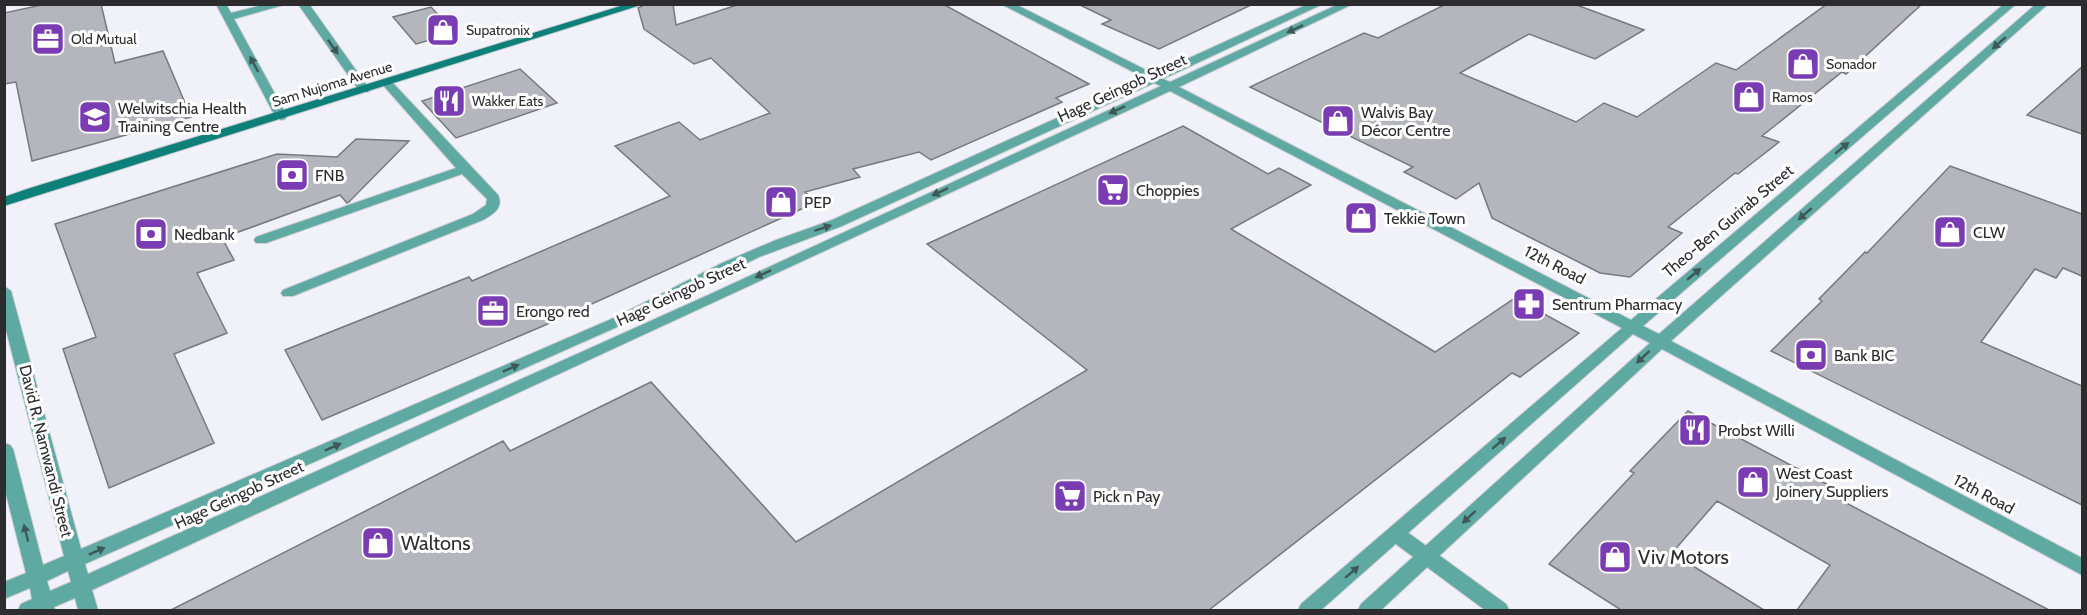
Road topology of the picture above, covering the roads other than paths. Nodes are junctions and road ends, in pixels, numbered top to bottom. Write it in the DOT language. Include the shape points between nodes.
graph roads {
  1 [pos="221,4"];
  2 [pos="282,4"];
  3 [pos="303,4"];
  4 [pos="639,4"];
  5 [pos="1006,4"];
  6 [pos="1318,4"];
  7 [pos="1348,4"];
  8 [pos="2011,4"];
  9 [pos="2043,4"];
  10 [pos="229,17"];
  11 [pos="1155,79"];
  12 [pos="387,83"];
  13 [pos="1170,86"];
  14 [pos="364,90"];
  15 [pos="281,116"];
  16 [pos="464,169"];
  17 [pos="32,192"];
  18 [pos="4,197"];
  19 [pos="4,202"];
  20 [pos="261,240"];
  21 [pos="4,291"];
  22 [pos="288,293"];
  23 [pos="1633,326"];
  24 [pos="1661,341"];
  25 [pos="4,449"];
  26 [pos="1396,534"];
  27 [pos="1426,556"];
  28 [pos="74,561"];
  29 [pos="2082,567"];
  30 [pos="37,576"];
  31 [pos="81,587"];
  32 [pos="4,591"];
  33 [pos="39,608"];
  34 [pos="88,610"];
  35 [pos="1308,610"];
  36 [pos="1368,610"];
  37 [pos="1499,610"];
  1 -- 10 [label="street"];
  2 -- 10 [label="street"];
  3 -- 14 [label="street, one-way"];
  4 -- 12 [label="main road, Sam Nujoma Avenue"];
  5 -- 11 [label="street, 12th Road"];
  6 -- 11 [label="street, Hage Geingob Street"];
  7 -- 13 [label="street, Hage Geingob Street, one-way"];
  23 -- 8 [label="street, Theo-Ben Gurirab Street, one-way"];
  9 -- 24 [label="street, one-way"];
  15 -- 10 [label="street, one-way"];
  11 -- 13 [label="street, 12th Road"];
  28 -- 11 [label="street, Hage Geingob Street, one-way" via="610,325 716,270 837,223"];
  12 -- 14 [label="main road, Sam Nujoma Avenue"];
  12 -- 16 [label="street"];
  13 -- 23 [label="street, 12th Road"];
  13 -- 31 [label="street, Hage Geingob Street, one-way"];
  14 -- 15 [label="main road, Sam Nujoma Avenue"];
  15 -- 17 [label="main road, Sam Nujoma Avenue"];
  16 -- 20 [label="street"];
  16 -- 22 [label="street" via="493,198 493,208"];
  17 -- 18 [label="main road, Sam Nujoma Avenue"];
  17 -- 19 [label="main road, Sam Nujoma Avenue"];
  21 -- 28 [label="street, David R. Namwandi Street"];
  23 -- 24 [label="street, 12th Road"];
  26 -- 23 [label="street, Theo-Ben Gurirab Street, one-way"];
  24 -- 27 [label="street, one-way"];
  24 -- 29 [label="street, 12th Road"];
  30 -- 25 [label="street, one-way"];
  26 -- 27 [label="street"];
  35 -- 26 [label="street, Theo-Ben Gurirab Street, one-way"];
  27 -- 36 [label="street"];
  27 -- 37 [label="street"];
  28 -- 30 [label="street, Hage Geingob Street"];
  28 -- 31 [label="street, David R. Namwandi Street"];
  30 -- 32 [label="street, Hage Geingob Street"];
  30 -- 33 [label="street"];
  31 -- 33 [label="street, Hage Geingob Street"];
  31 -- 34 [label="street, David R. Namwandi Street"];
}
